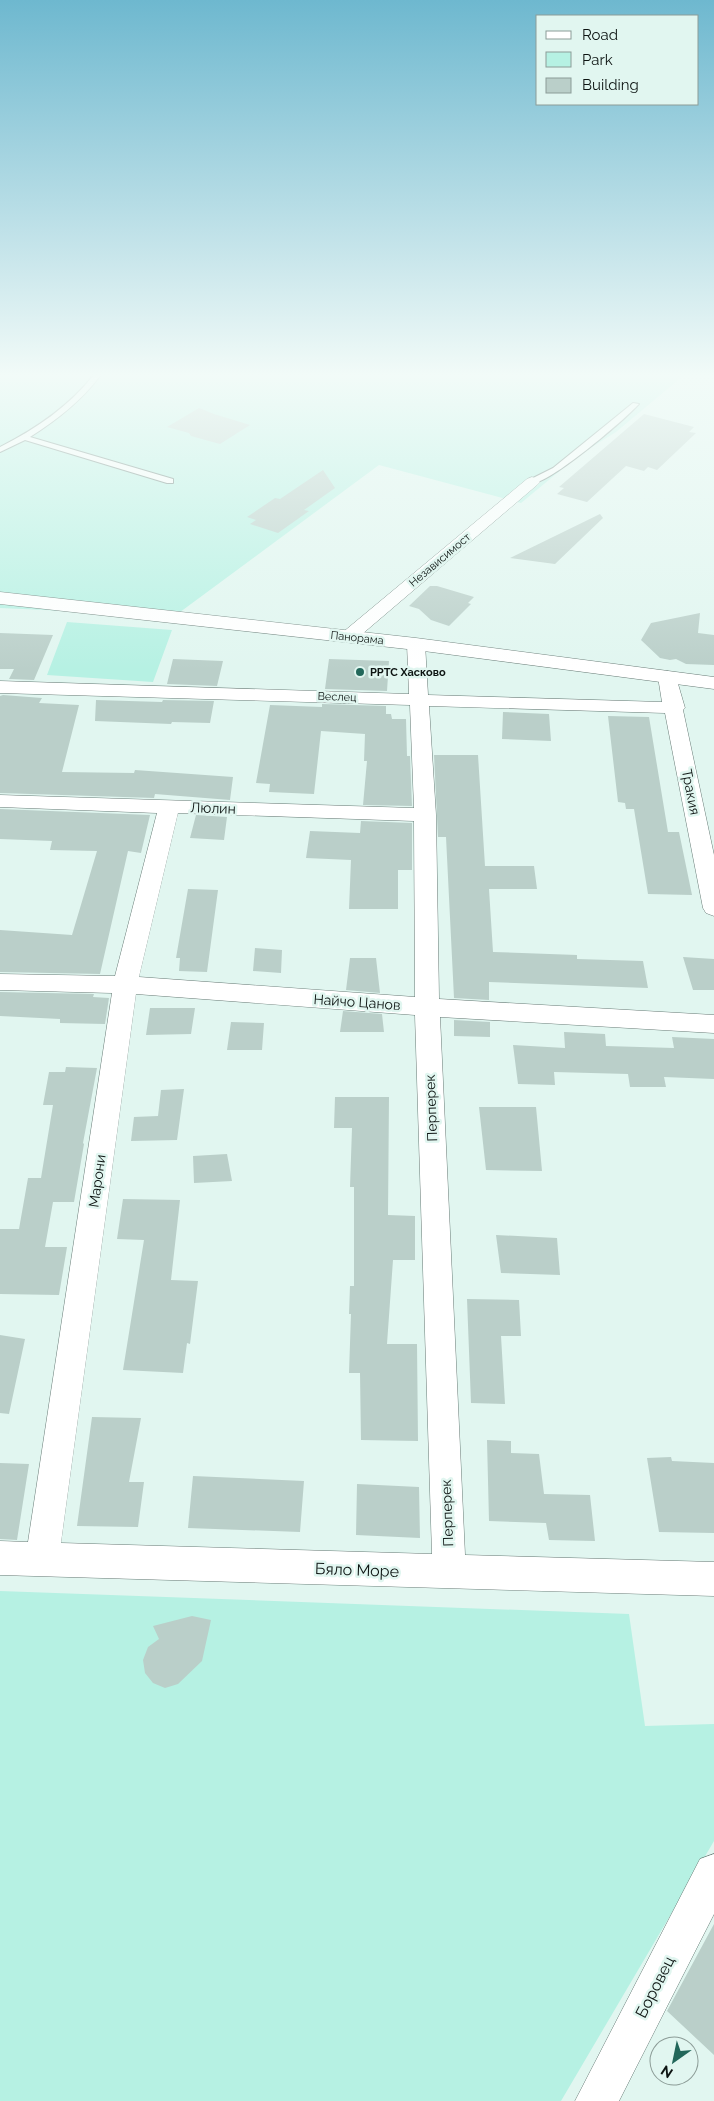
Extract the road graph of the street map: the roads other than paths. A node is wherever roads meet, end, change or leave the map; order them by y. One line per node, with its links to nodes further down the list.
1 (147, 474): 3 (lane)
2 (548, 474): 4 (lane)
3 (170, 481)
4 (532, 482): 6 (street, Независимост)
5 (0, 598): 6 (street, Панорама)
6 (348, 637): 7 (street, Панорама)
7 (416, 644): 8 (street, Панорама); 11 (street, Перперек)
8 (667, 677): 9 (street, Панорама); 12 (street, Тракия)
9 (714, 683)
10 (0, 687): 11 (street, Веслец)
11 (420, 700): 12 (street, Веслец); 15 (street, Перперек)
12 (675, 708): 16 (street, Тракия)
13 (0, 801): 14 (street, Люлин)
14 (169, 806): 15 (street, Люлин); 18 (street, Марони)
15 (425, 815): 19 (street, Перперек)
16 (714, 908)
17 (0, 982): 18 (street, Найчо Цанов)
18 (125, 985): 19 (street, Найчо Цанов); 22 (street, Марони)
19 (427, 1006): 20 (street, Найчо Цанов); 23 (street, Перперек)
20 (714, 1024)
21 (0, 1558): 22 (street, Бяло Море)
22 (42, 1559): 23 (street, Бяло Море)
23 (449, 1572): 24 (street, Бяло Море)
24 (714, 1579)
25 (714, 1873): 26 (street, Боровец)
26 (596, 2101)

